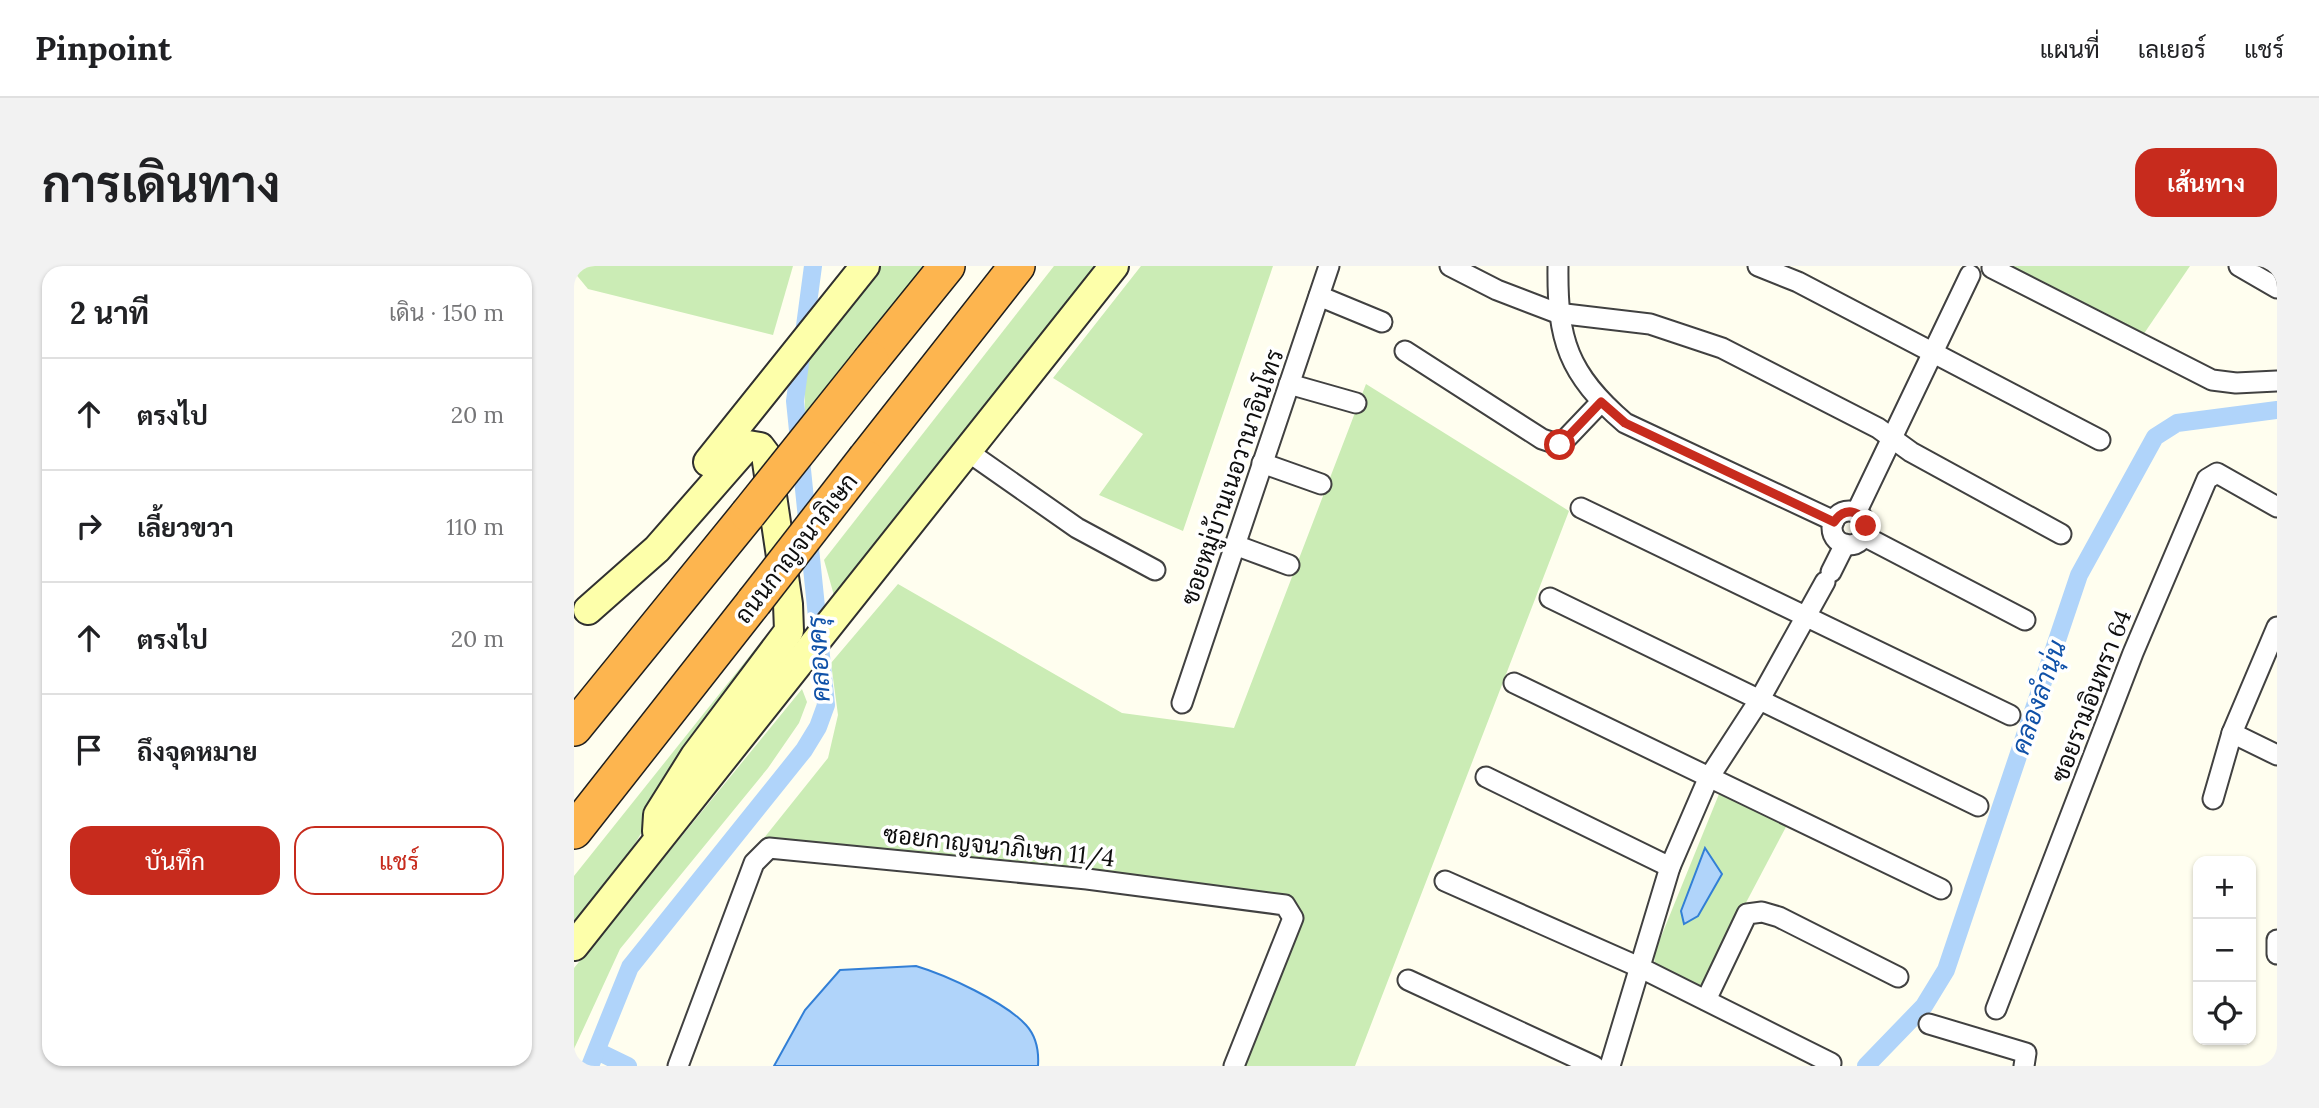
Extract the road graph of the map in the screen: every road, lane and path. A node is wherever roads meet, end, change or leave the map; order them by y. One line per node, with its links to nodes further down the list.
1 (865, 266): 39 (main road)
2 (947, 266): 46 (highway, bridge)
3 (1017, 266): 53 (highway, ถนนกาญจนาภิเษก, bridge)
4 (1114, 266): 24 (main road)
5 (1329, 266): 13 (street, ซอยหมู่บ้านเนอวานาอินโทร)
6 (1450, 266): 14 (street)
7 (1558, 266): 14 (street)
8 (1758, 266): 17 (street)
9 (2239, 266): 12 (street)
10 (1992, 267): 11 (street); 18 (street)
11 (1966, 270): 17 (street)
12 (2277, 288)
13 (1319, 296): 15 (street); 19 (street, ซอยหมู่บ้านเนอวานาอินโทร)
14 (1557, 313): 20 (street); 22 (street)
15 (1382, 322)
16 (1405, 351): 20 (street)
17 (1933, 352): 22 (street); 23 (street)
18 (2277, 381)
19 (1289, 384): 21 (street); 25 (street, ซอยหมู่บ้านเนอวานาอินโทร)
20 (1601, 402): 30 (street)
21 (1356, 403)
22 (1892, 439): 29 (street); 31 (street)
23 (2099, 440)
24 (967, 451): 36 (street); 54 (main road)
25 (1262, 463): 26 (street); 34 (street, ซอยหมู่บ้านเนอวานาอินโทร)
26 (1321, 484)
27 (2277, 507): 65 (street, ซอยรามอินทรา 64)
28 (1581, 508): 38 (street)
29 (1856, 513): 30 (street); 32 (street)
30 (1834, 522): 33 (street)
31 (2061, 534)
32 (1864, 536): 33 (street); 40 (street)
33 (1845, 544): 38 (street)
34 (1235, 545): 35 (street); 44 (street, ซอยหมู่บ้านเนอวานาอินโทร)
35 (1289, 565)
36 (1155, 570)
37 (1550, 598): 43 (street)
38 (1805, 616): 43 (street); 45 (street)
39 (581, 619): 54 (main road)
40 (2025, 620)
41 (2277, 629): 47 (street)
42 (1514, 683): 50 (street)
43 (1760, 699): 50 (street); 52 (street)
44 (1182, 703)
45 (2010, 715)
46 (574, 727)
47 (2232, 733): 48 (street); 51 (street)
48 (2277, 755)
49 (1486, 777): 55 (street)
50 (1709, 779): 55 (street); 57 (street)
51 (2213, 799)
52 (1978, 806)
53 (574, 831)
54 (657, 844): 59 (main road)
55 (1670, 867): 61 (street)
56 (1445, 881): 61 (street)
57 (1941, 889)
58 (2277, 940): 60 (street)
59 (574, 946)
60 (2277, 954)
61 (1640, 967): 64 (street); 71 (street)
62 (1898, 977): 64 (street)
63 (1408, 981): 70 (street)
64 (1706, 1000): 67 (street)
65 (1996, 1009)
66 (1929, 1024): 72 (street)
67 (1831, 1063)
68 (678, 1066): 69 (street, ซอยกาญจนาภิเษก 11/4)
69 (1234, 1066)
70 (1594, 1066)
71 (1610, 1066)
72 (2024, 1066)

